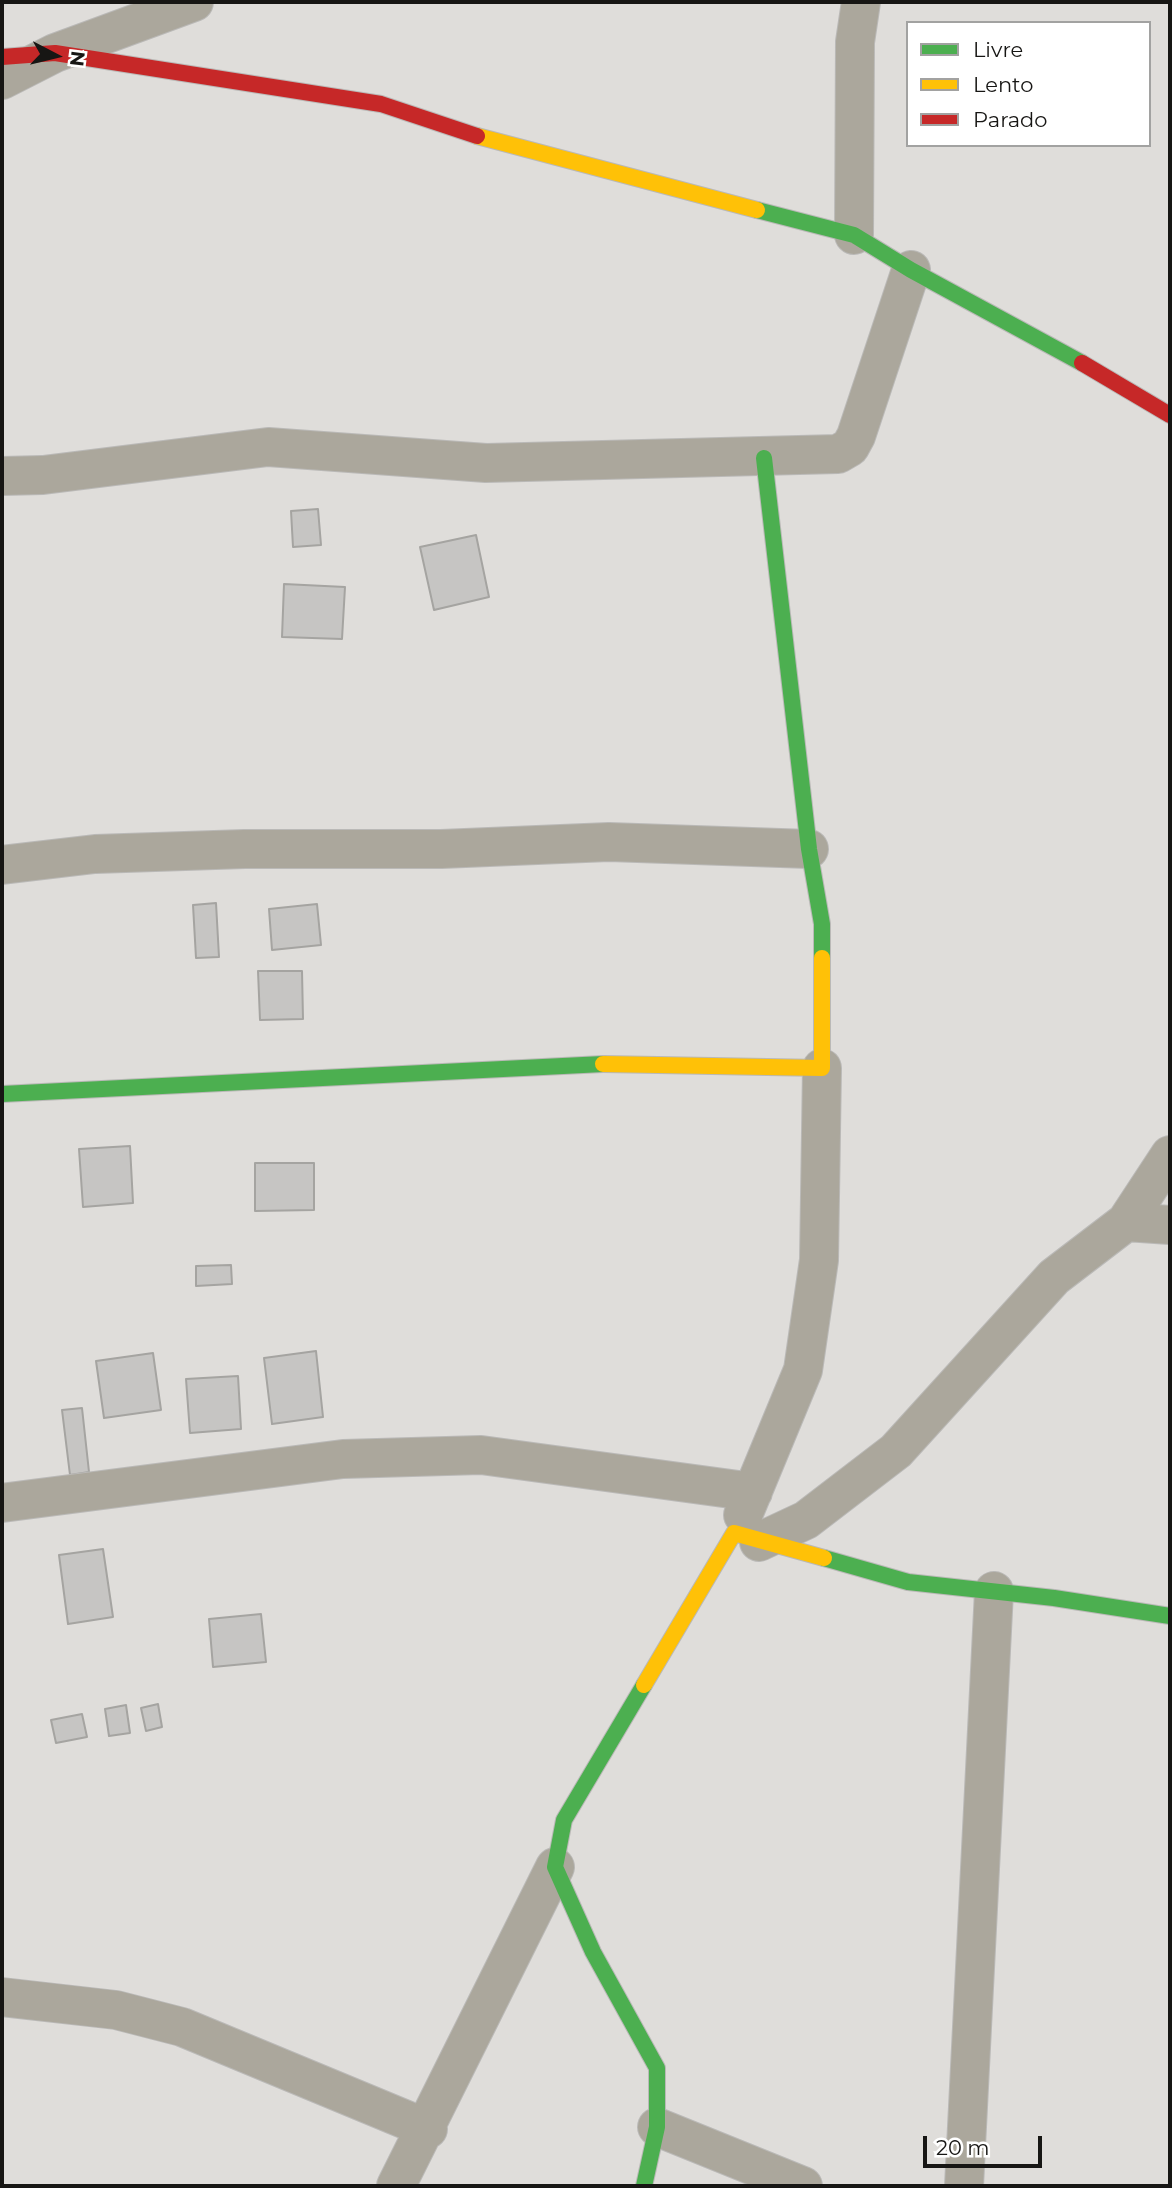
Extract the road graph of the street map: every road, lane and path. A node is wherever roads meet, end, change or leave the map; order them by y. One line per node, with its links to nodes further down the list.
1 (194, 2): 3 (street)
2 (861, 2): 6 (street)
3 (55, 53): 4 (street); 5 (street); 6 (street)
4 (2, 57)
5 (2, 80)
6 (854, 235): 7 (street)
7 (911, 270): 8 (street); 9 (street)
8 (1170, 415)
9 (764, 458): 10 (street); 11 (street)
10 (2, 476)
11 (809, 849): 12 (street); 13 (street)
12 (2, 865)
13 (822, 1068): 14 (street); 18 (street)
14 (2, 1094)
15 (1170, 1155): 16 (street)
16 (1126, 1222): 17 (street); 20 (street)
17 (1170, 1226)
18 (753, 1492): 19 (street); 20 (street)
19 (2, 1503)
20 (747, 1538): 21 (street); 23 (street)
21 (994, 1591): 22 (street); 30 (street)
22 (1170, 1616)
23 (555, 1867): 25 (street); 26 (street)
24 (2, 1997): 26 (street)
25 (657, 2127): 28 (street); 29 (street)
26 (428, 2129): 27 (street)
27 (396, 2186)
28 (644, 2186)
29 (803, 2186)
30 (964, 2186)

